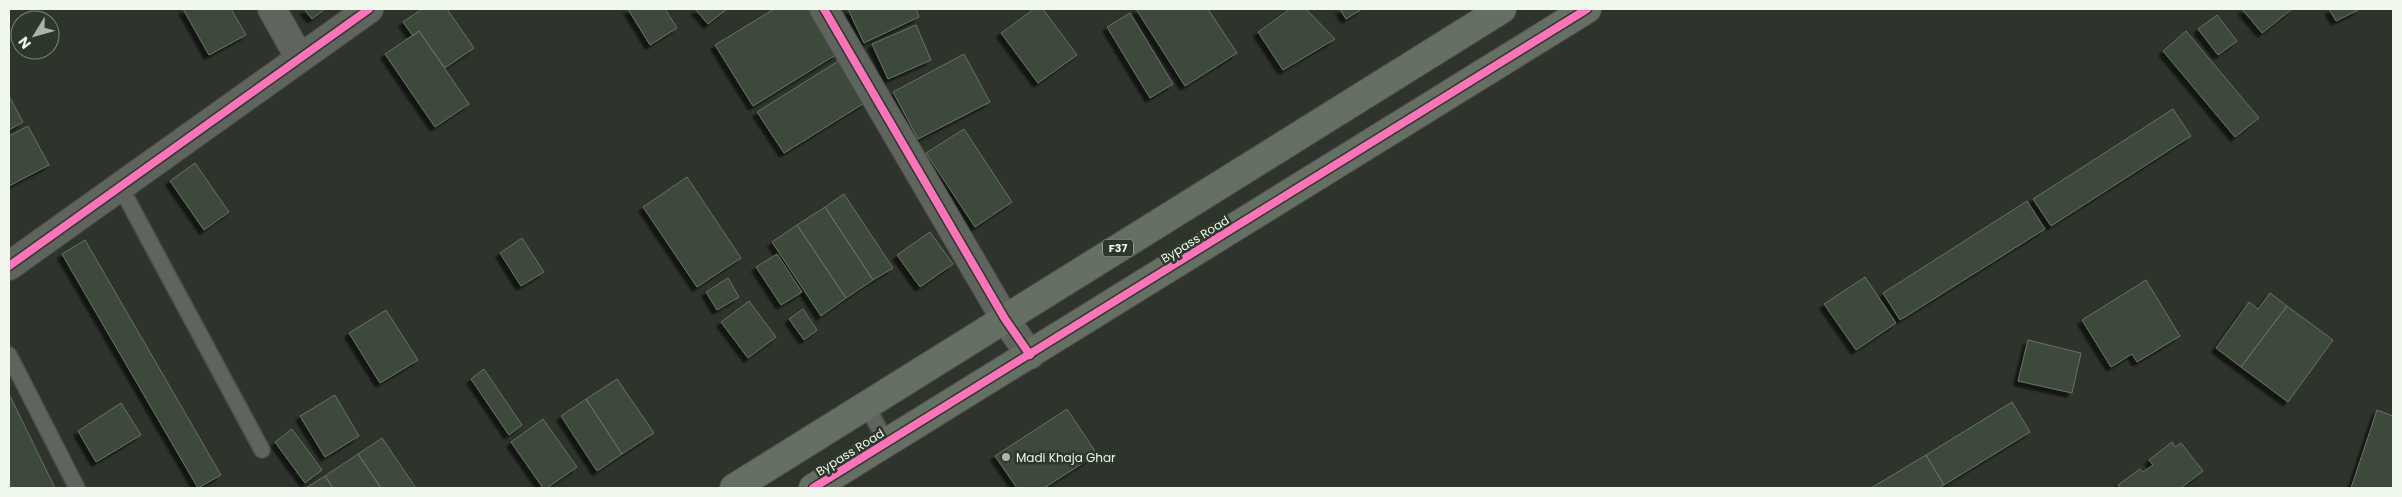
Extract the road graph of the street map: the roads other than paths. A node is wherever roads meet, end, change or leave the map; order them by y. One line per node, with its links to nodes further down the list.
1 (272, 9): 6 (street)
2 (369, 9): 6 (street)
3 (824, 9): 9 (street)
4 (1502, 9): 9 (highway, F37)
5 (1587, 9): 11 (highway, Bypass Road)
6 (299, 56): 7 (street)
7 (120, 186): 8 (street); 14 (lane)
8 (9, 266)
9 (1005, 319): 11 (street); 12 (highway, F37)
10 (9, 355): 15 (lane)
11 (1030, 355): 13 (highway, Bypass Road)
12 (866, 404): 13 (lane); 16 (highway, F37)
13 (886, 442): 17 (highway, Bypass Road)
14 (262, 450)
15 (78, 488)
16 (734, 488)
17 (813, 488)

